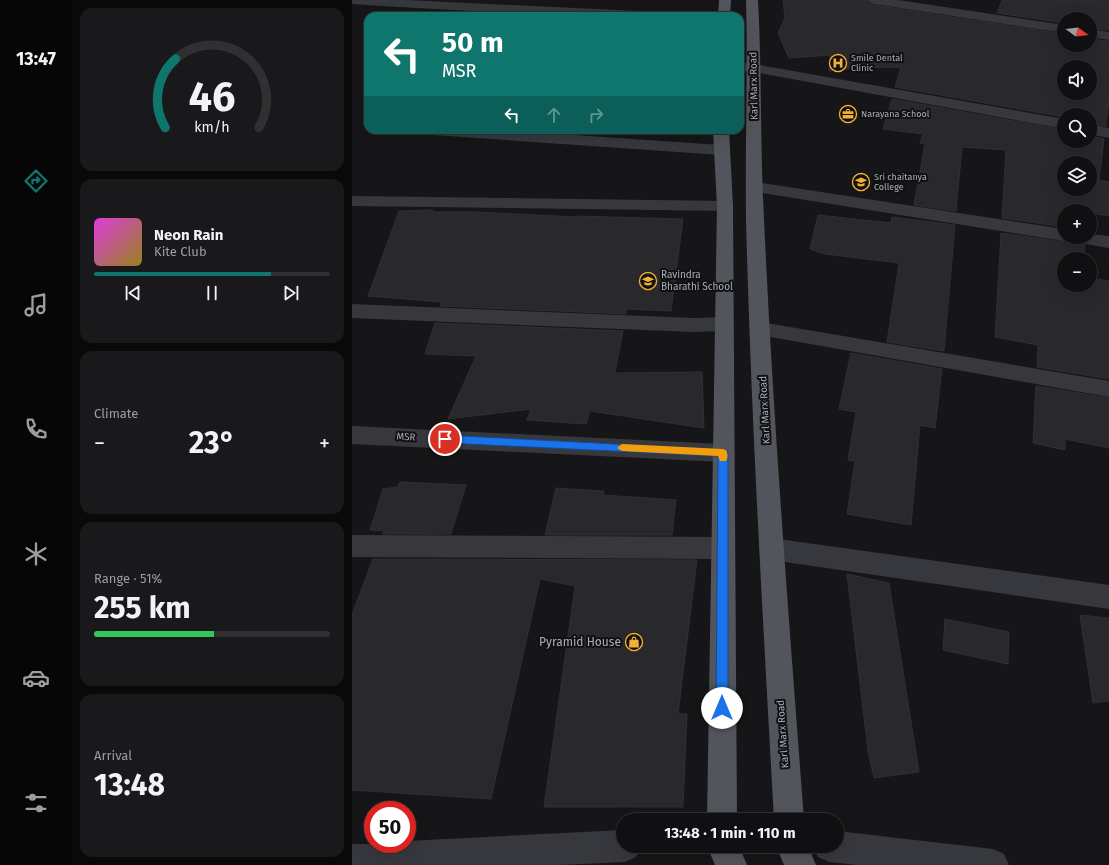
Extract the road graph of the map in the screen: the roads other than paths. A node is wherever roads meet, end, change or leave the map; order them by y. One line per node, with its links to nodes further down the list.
1 (352, 0): 5 (street)
2 (725, 0): 7 (main road)
3 (752, 0): 11 (main road, Karl Marx Road)
4 (874, 0): 8 (street)
5 (408, 7): 6 (street)
6 (547, 12)
7 (724, 12)
8 (1057, 28)
9 (1097, 34): 10 (street)
10 (1109, 36)
11 (747, 67): 12 (street); 17 (main road, Karl Marx Road)
12 (1057, 123)
13 (1097, 130): 14 (street)
14 (1109, 133)
15 (549, 134): 16 (street)
16 (721, 140): 19 (main road)
17 (755, 187): 20 (street); 25 (main road, Karl Marx Road)
18 (352, 201): 19 (street)
19 (724, 206): 24 (main road)
20 (1057, 234)
21 (1097, 240): 22 (street)
22 (1109, 242)
23 (352, 311): 24 (street)
24 (724, 324): 28 (main road)
25 (761, 329): 26 (street); 31 (main road, Karl Marx Road)
26 (1109, 389)
27 (352, 434): 28 (street, MSR)
28 (723, 453): 30 (main road)
29 (352, 546): 30 (street)
30 (723, 548): 33 (main road)
31 (771, 550): 32 (street); 34 (main road, Karl Marx Road)
32 (1109, 597)
33 (722, 813)
34 (789, 813)
35 (616, 846): 39 (street)
36 (844, 848): 42 (street)
37 (726, 853): 40 (main road)
38 (795, 853): 41 (main road)
39 (352, 860)
40 (731, 865)
41 (800, 865)
42 (993, 865)

